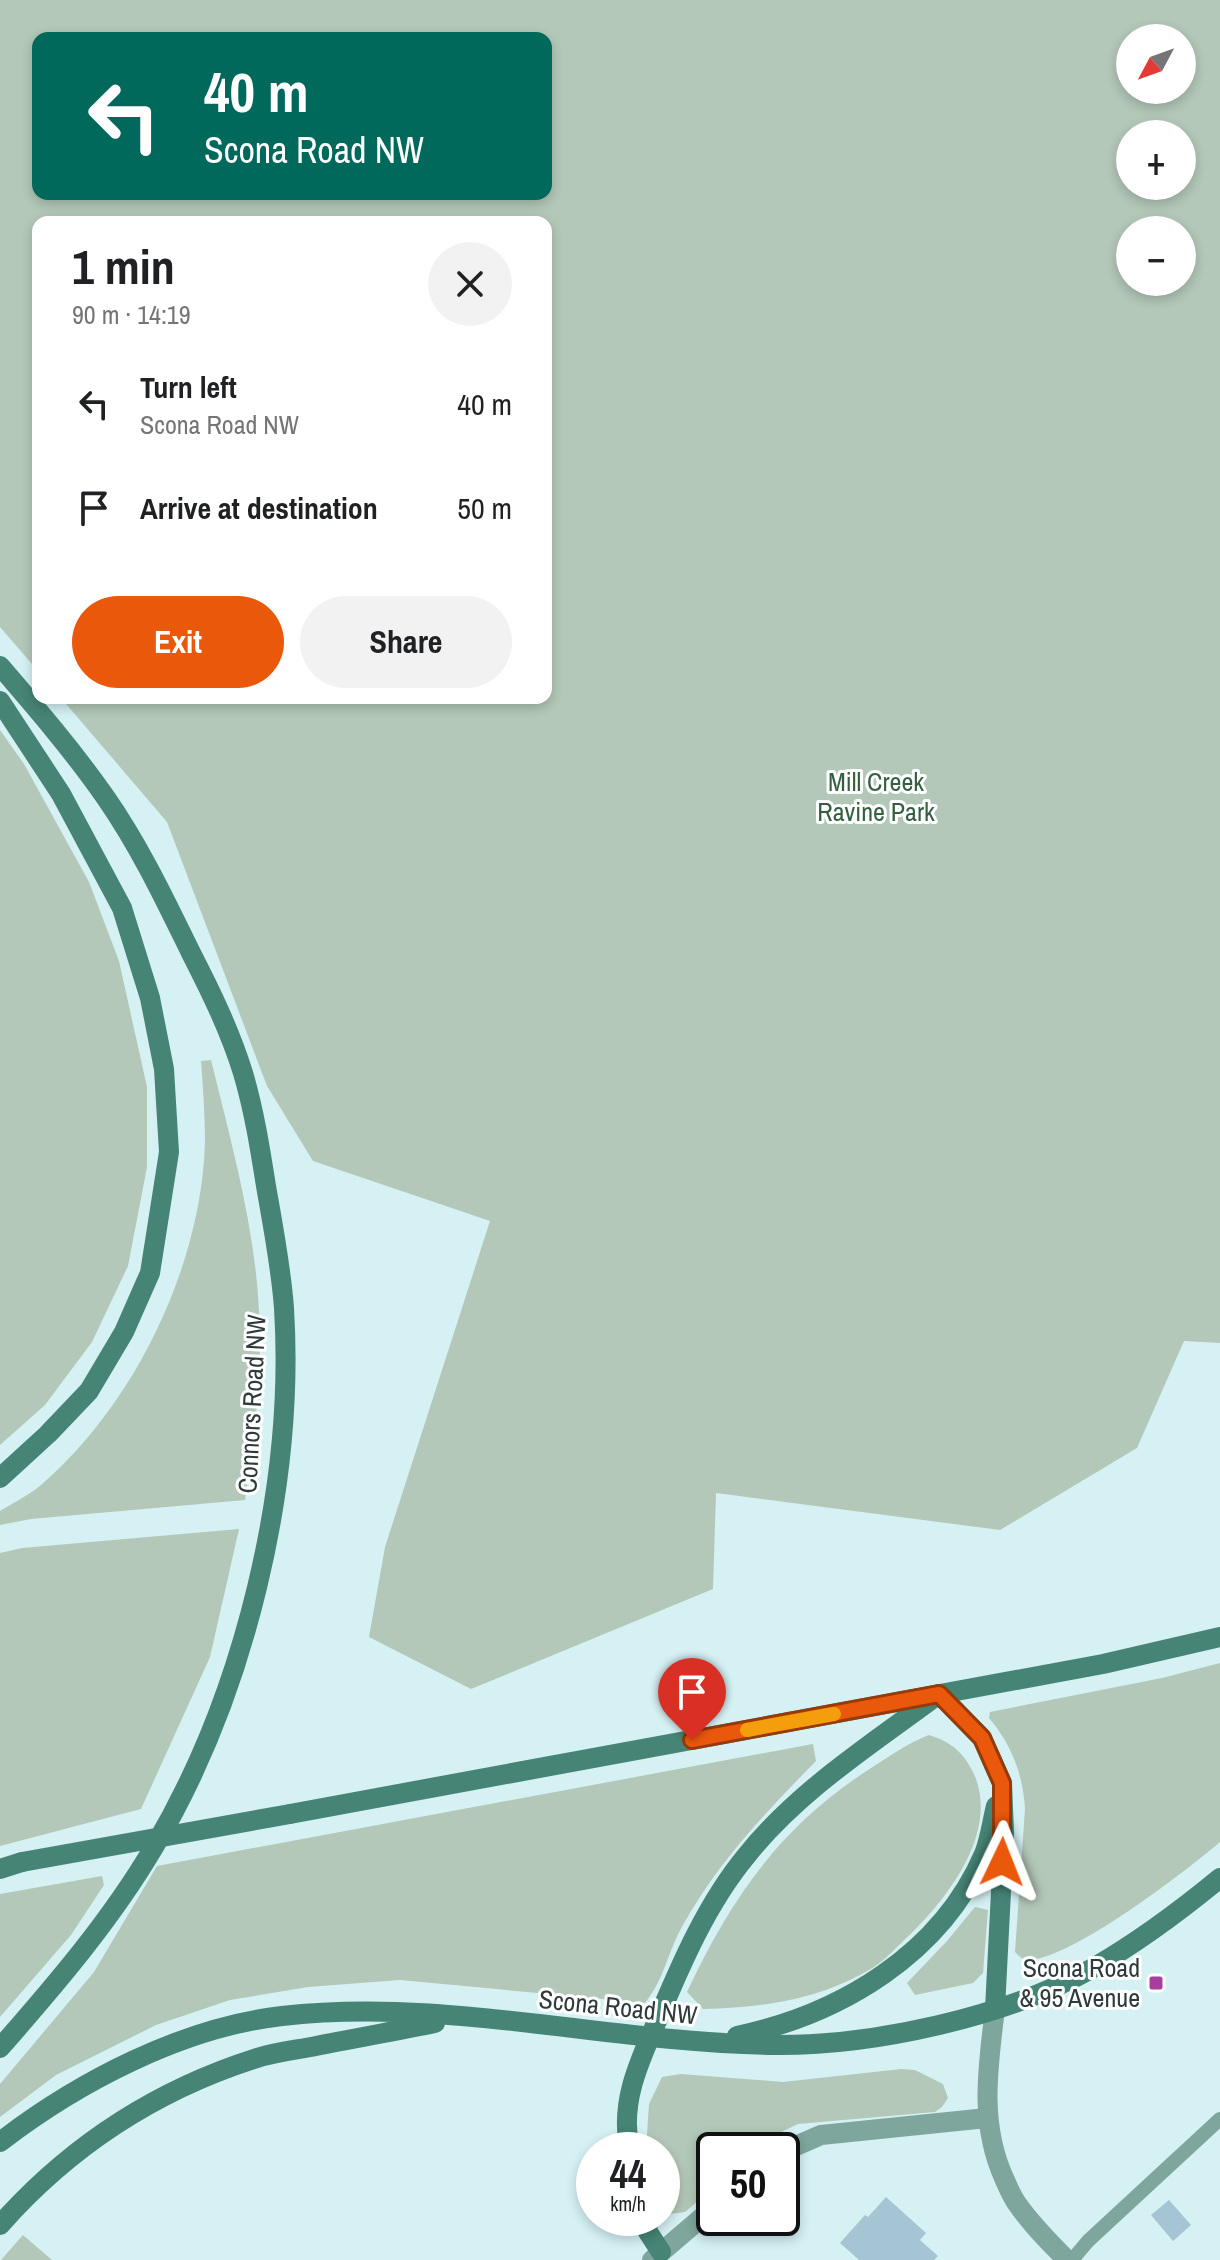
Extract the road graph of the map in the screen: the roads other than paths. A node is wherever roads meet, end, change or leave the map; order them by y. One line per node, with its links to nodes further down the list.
1 (0, 666): 4 (main road, Connors Road NW)
2 (0, 701): 5 (main road)
3 (32, 704): 15 (main road, Connors Road NW)
4 (32, 704)
5 (0, 1478)
6 (1220, 1637): 7 (main road)
7 (939, 1694): 8 (main road); 9 (main road, bridge); 13 (main road)
8 (1002, 1783): 11 (main road); 14 (main road)
9 (0, 1869)
10 (1220, 1878): 11 (main road, Scona Road NW)
11 (995, 2009): 14 (main road, Scona Road NW); 16 (street)
12 (465, 2017): 13 (main road, Scona Road NW); 19 (main road, Scona Road NW); 22 (main road)
13 (650, 2037): 14 (main road, Scona Road NW); 18 (main road)
14 (709, 2042)
15 (0, 2048)
16 (987, 2118): 20 (street); 25 (street)
17 (1220, 2119): 25 (lane)
18 (628, 2132)
19 (0, 2142)
20 (800, 2144)
21 (696, 2222): 24 (street)
22 (0, 2225)
23 (649, 2236): 24 (main road)
24 (656, 2256)
25 (1070, 2260)

